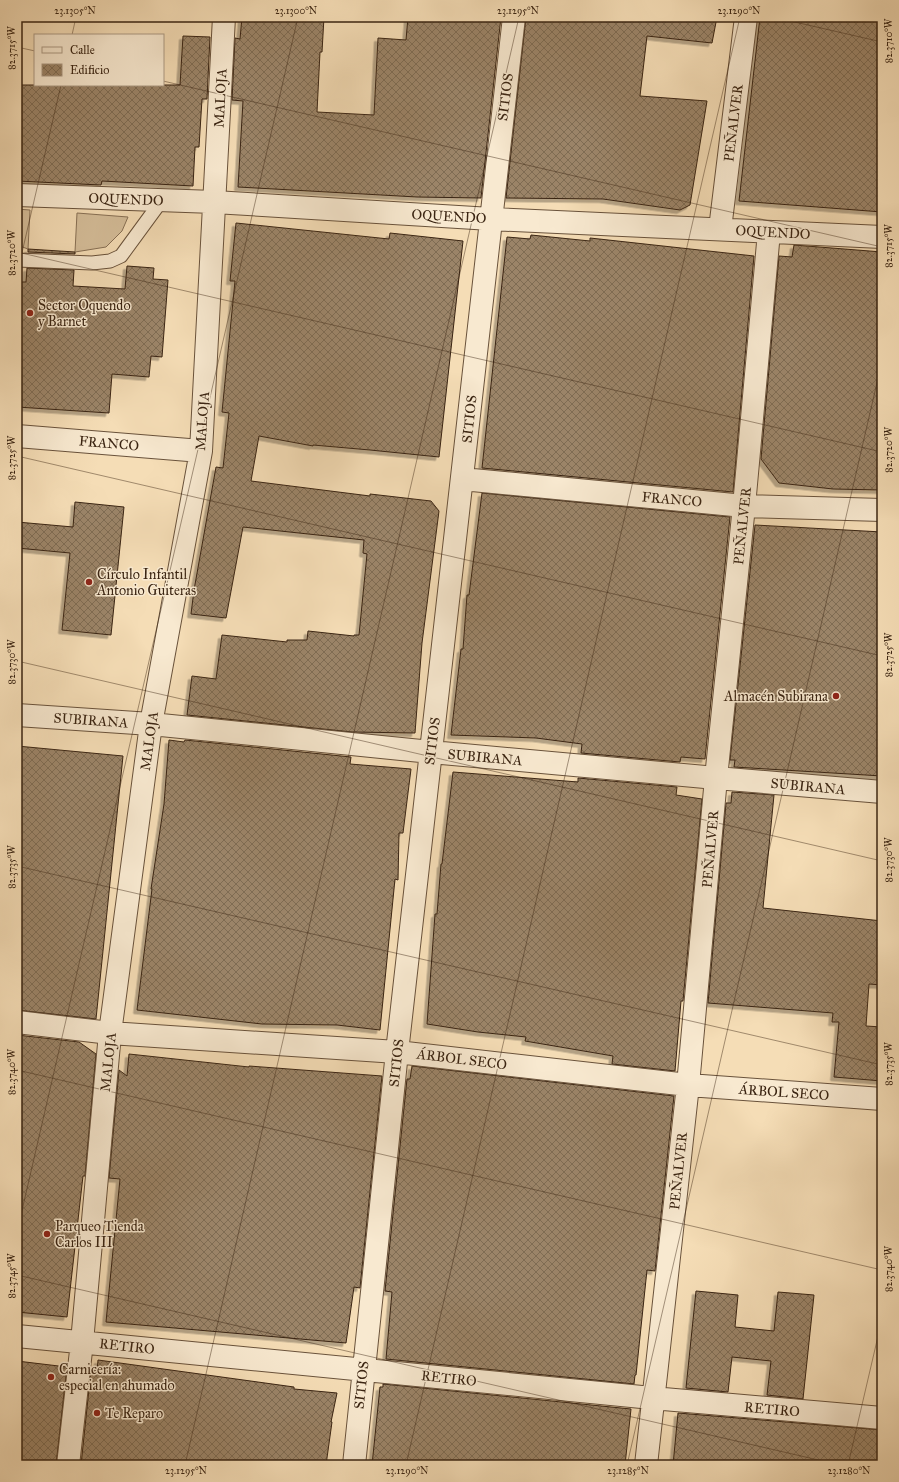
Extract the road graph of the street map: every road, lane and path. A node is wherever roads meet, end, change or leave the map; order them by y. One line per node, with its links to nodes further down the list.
1 (224, 17): 6 (street, MALOJA)
2 (514, 17): 7 (street, SITIOS)
3 (746, 17): 8 (street, PEÑALVER)
4 (17, 195): 5 (street, OQUENDO)
5 (162, 200): 6 (street, OQUENDO); 11 (lane)
6 (214, 202): 7 (street, OQUENDO); 13 (street, MALOJA)
7 (491, 219): 8 (street, OQUENDO); 14 (street, SITIOS)
8 (720, 229): 9 (street, OQUENDO)
9 (769, 232): 10 (street, OQUENDO); 15 (street, PEÑALVER)
10 (882, 237)
11 (17, 260)
12 (17, 436): 13 (street, FRANCO)
13 (201, 451): 18 (street, MALOJA)
14 (462, 479): 15 (street, FRANCO); 19 (street, SITIOS)
15 (744, 506): 16 (street, FRANCO); 20 (street, PEÑALVER)
16 (882, 510)
17 (17, 715): 18 (street, SUBIRANA)
18 (151, 724): 19 (street, SUBIRANA); 23 (street, MALOJA)
19 (430, 752): 20 (street, SUBIRANA); 24 (street, SITIOS)
20 (716, 778): 21 (street, SUBIRANA); 25 (street, PEÑALVER)
21 (882, 792)
22 (17, 1022): 23 (street, ÁRBOL SECO)
23 (110, 1033): 24 (street, ÁRBOL SECO); 28 (street, MALOJA)
24 (397, 1052): 25 (street, ÁRBOL SECO); 29 (street, SITIOS)
25 (688, 1085): 26 (street, ÁRBOL SECO); 30 (street, PEÑALVER)
26 (882, 1098)
27 (17, 1336): 28 (street, RETIRO)
28 (82, 1342): 29 (street, RETIRO); 32 (street, MALOJA)
29 (363, 1369): 30 (street, RETIRO); 33 (street, SITIOS)
30 (652, 1398): 31 (street, RETIRO); 34 (street, PEÑALVER)
31 (882, 1418)
32 (68, 1465)
33 (354, 1465)
34 (646, 1465)

